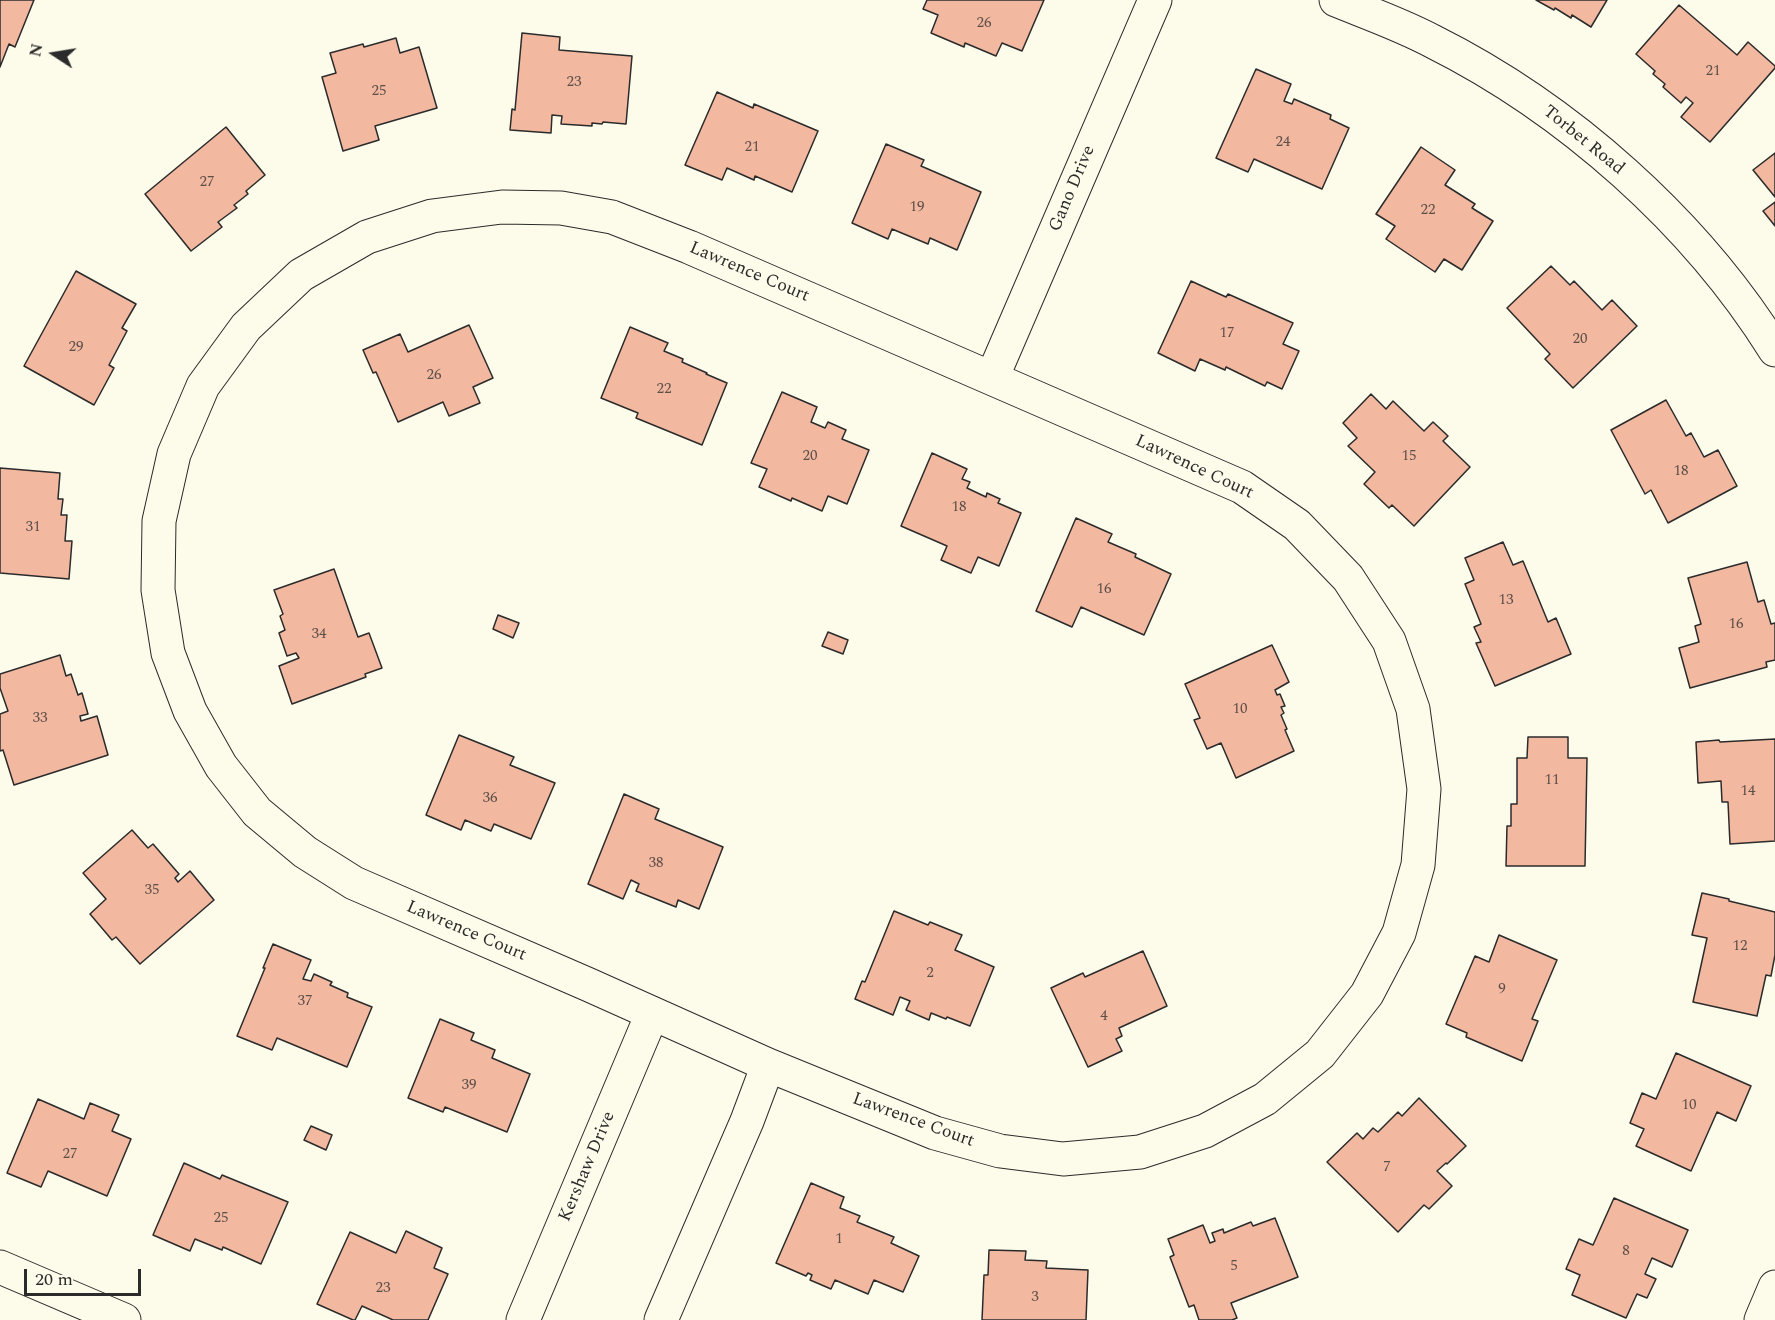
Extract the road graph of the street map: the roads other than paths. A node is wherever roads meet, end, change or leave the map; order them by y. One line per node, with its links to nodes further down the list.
1 (1155, 0): 4 (street, Gano Drive)
2 (1336, 0): 3 (street, Torbet Road)
3 (1775, 350)
4 (992, 378): 5 (street, Lawrence Court); 6 (street, Lawrence Court)
5 (652, 1014): 6 (street, Lawrence Court); 10 (street, Kershaw Drive)
6 (768, 1065): 11 (street)
7 (0, 1267): 9 (street)
8 (1775, 1287): 12 (street)
9 (124, 1320)
10 (523, 1320)
11 (661, 1320)
12 (1761, 1320)

